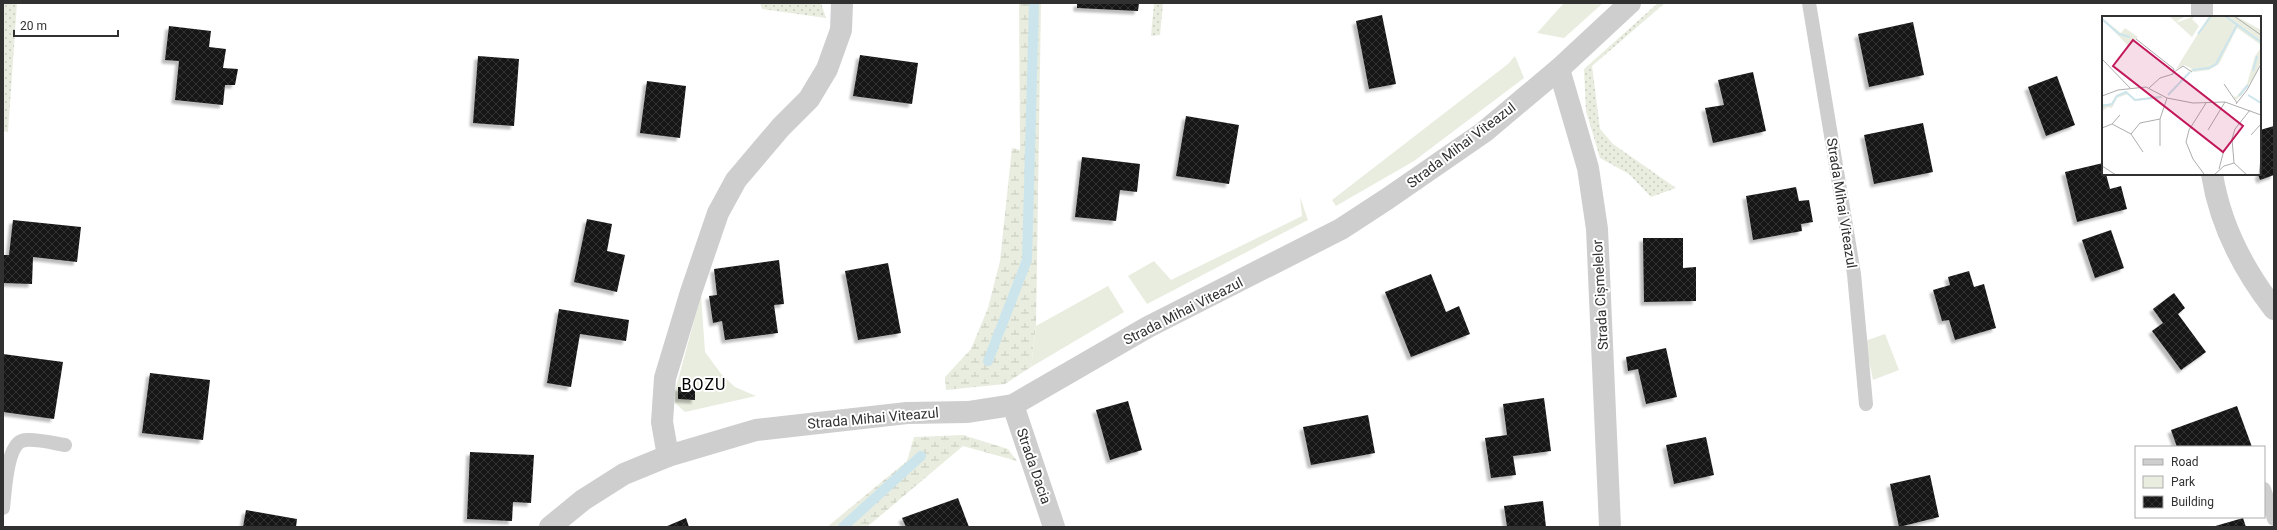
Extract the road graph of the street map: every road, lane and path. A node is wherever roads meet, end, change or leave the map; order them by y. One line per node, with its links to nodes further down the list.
1 (842, 3): 12 (street)
2 (1630, 3): 6 (street, Strada Mihai Viteazul)
3 (1809, 3): 9 (lane, Strada Mihai Viteazul)
4 (2202, 3): 5 (street)
5 (2202, 16)
6 (1558, 68): 10 (street, Strada Mihai Viteazul); 18 (street, Strada Cișmelelor)
7 (2212, 175): 8 (street)
8 (2274, 309)
9 (1866, 404)
10 (1013, 406): 12 (street, Strada Mihai Viteazul); 17 (street, Strada Dacia)
11 (65, 445): 14 (lane)
12 (668, 456): 16 (street, Strada Mihai Viteazul)
13 (2265, 492): 15 (lane)
14 (3, 508)
15 (2274, 519)
16 (550, 527)
17 (1054, 527)
18 (1610, 527)

